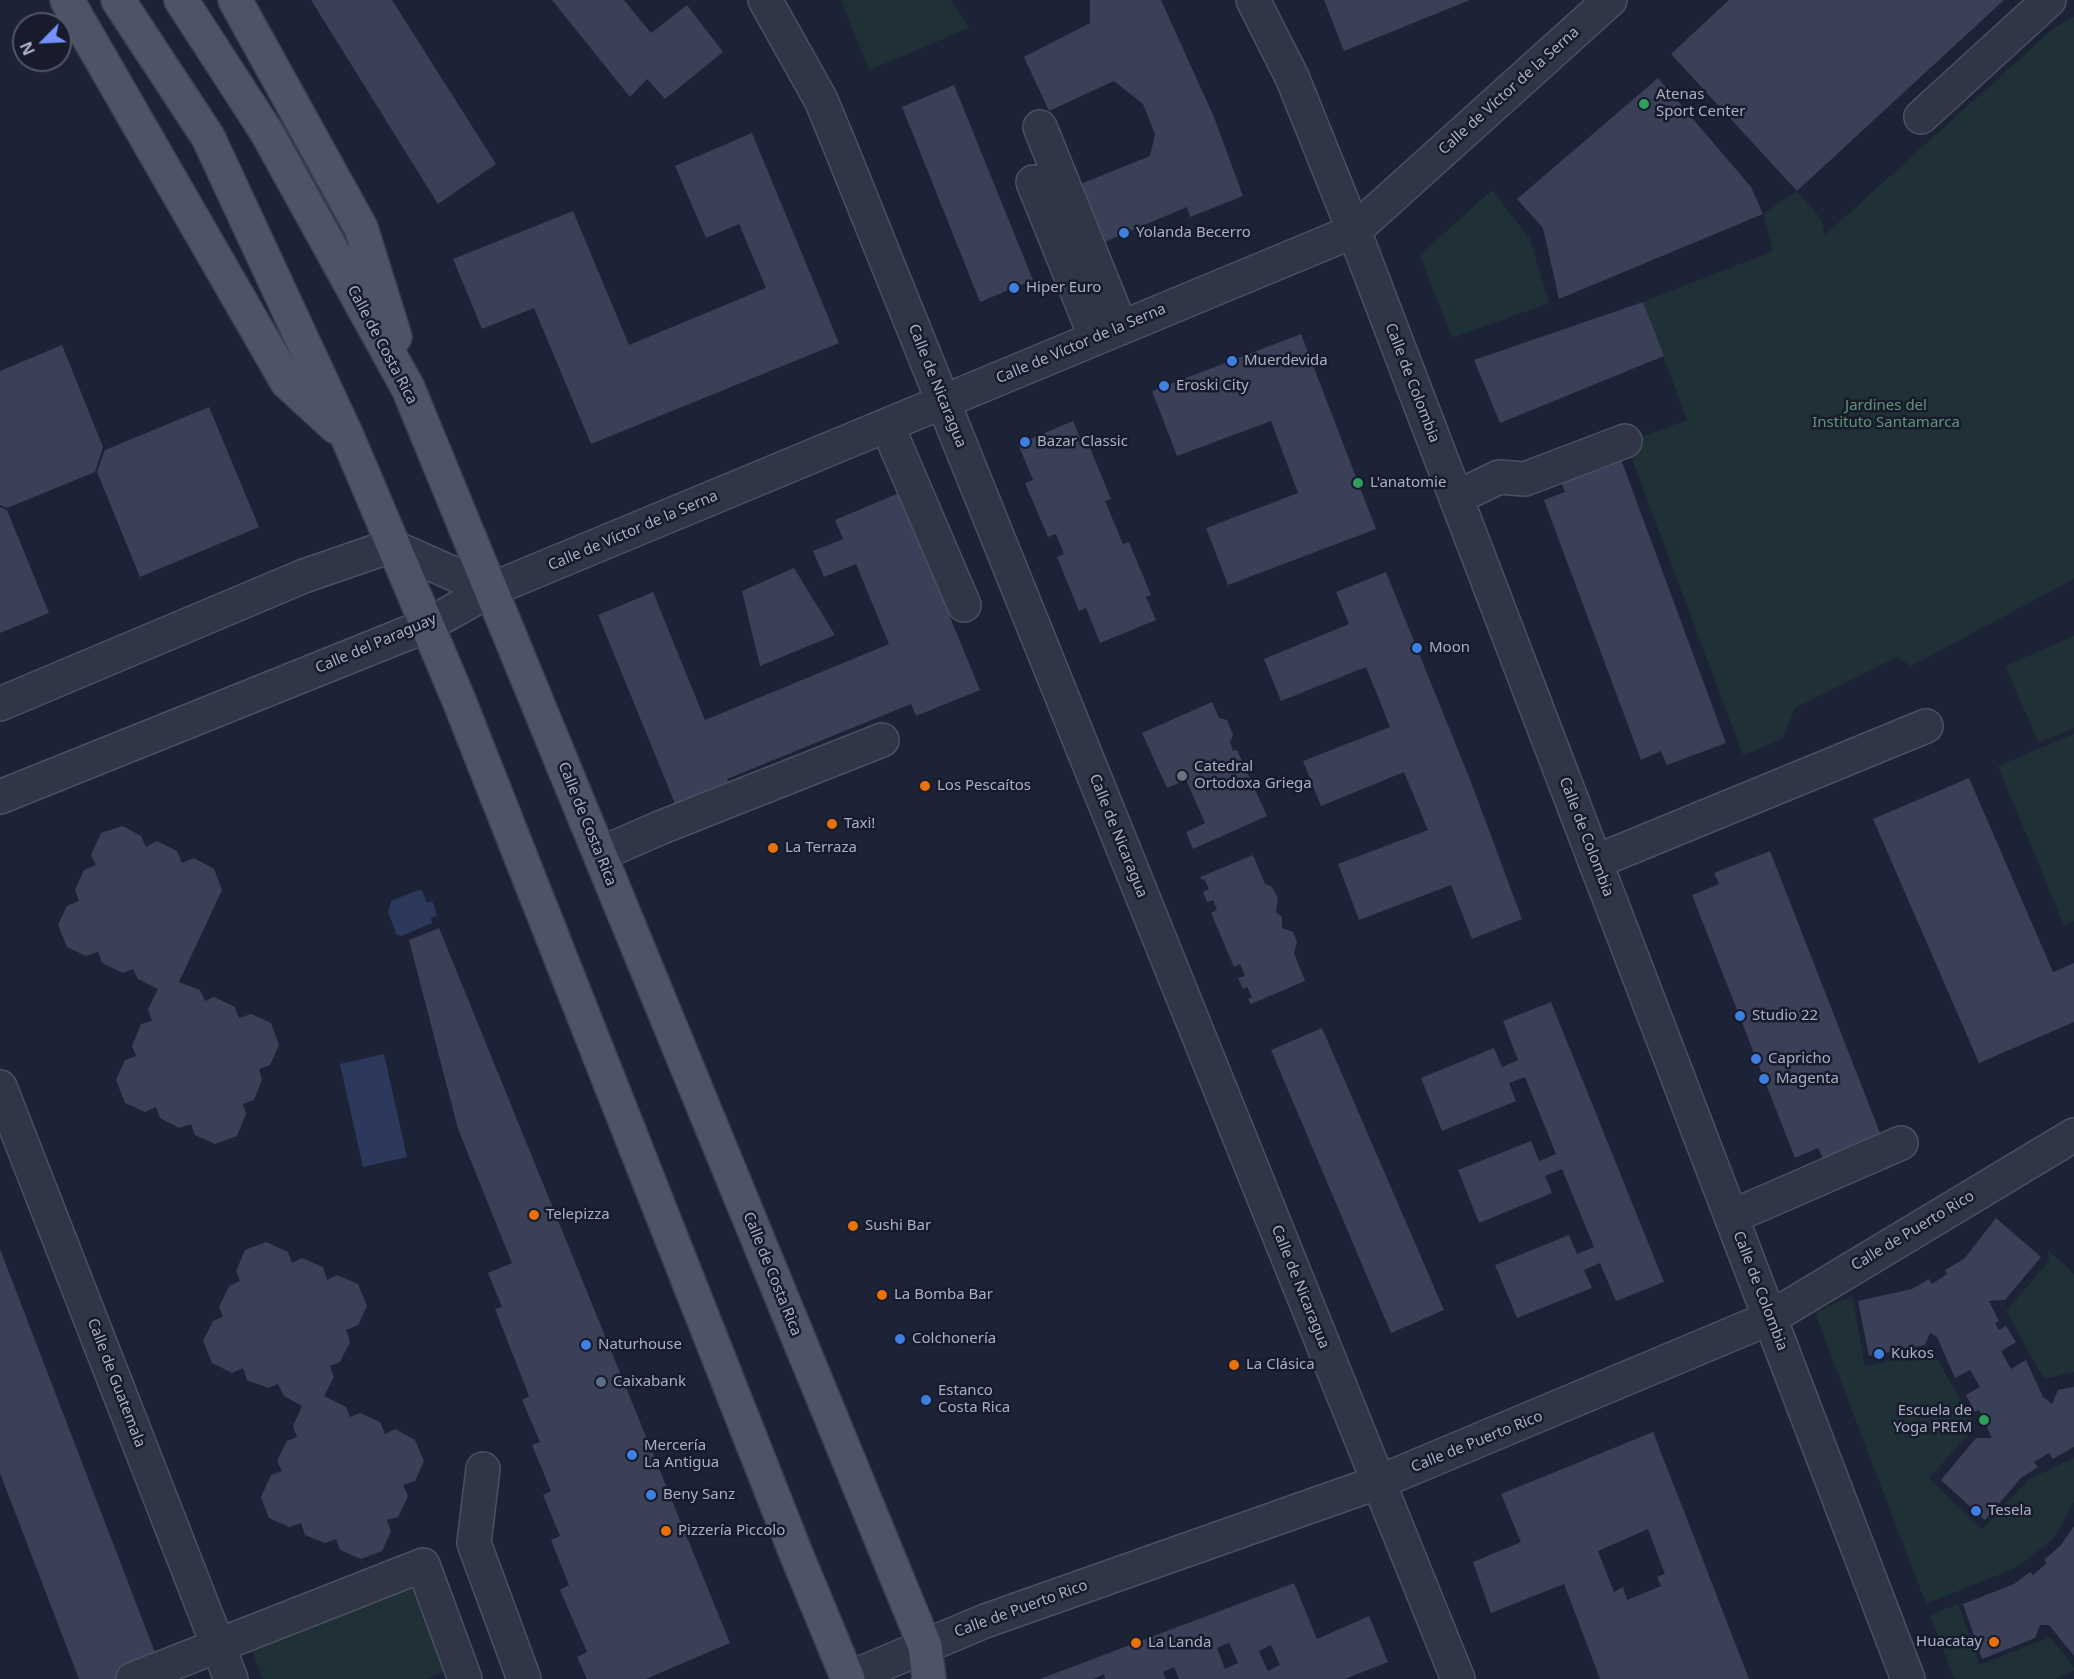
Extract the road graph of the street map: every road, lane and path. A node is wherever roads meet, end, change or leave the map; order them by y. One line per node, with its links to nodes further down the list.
1 (67, 0): 18 (main road)
2 (118, 0): 18 (main road)
3 (181, 0): 14 (main road, Calle de Costa Rica)
4 (235, 0): 14 (main road)
5 (765, 0): 15 (street, Calle de Nicaragua)
6 (1253, 0): 12 (street, Calle de Colombia)
7 (1610, 0): 12 (street, Calle de Víctor de la Serna)
8 (2049, 0): 9 (street)
9 (1921, 117)
10 (1040, 127): 13 (street)
11 (1034, 182): 13 (street)
12 (1354, 231): 13 (street, Calle de Víctor de la Serna); 19 (street, Calle de Colombia)
13 (1108, 333): 15 (street, Calle de Víctor de la Serna)
14 (408, 388): 21 (main road, Calle de Costa Rica)
15 (943, 401): 16 (street, Calle de Víctor de la Serna); 36 (street, Calle de Nicaragua)
16 (887, 425): 21 (street, Calle de Víctor de la Serna); 22 (street)
17 (1623, 434): 19 (street)
18 (347, 436): 20 (main road)
19 (1456, 498): 29 (street, Calle de Colombia)
20 (391, 546): 21 (street); 23 (main road); 24 (street)
21 (490, 590): 23 (street, Calle del Paraguay); 28 (main road, Calle de Costa Rica)
22 (964, 605)
23 (428, 625): 27 (street, Calle del Paraguay); 43 (main road)
24 (0, 704)
25 (1926, 726): 29 (street)
26 (882, 740): 28 (street)
27 (0, 797)
28 (600, 854): 38 (main road, Calle de Costa Rica)
29 (1595, 862): 33 (street, Calle de Colombia)
30 (0, 1087): 37 (street, Calle de Guatemala)
31 (2074, 1135): 34 (street, Calle de Puerto Rico)
32 (1913, 1145): 33 (street)
33 (1731, 1217): 34 (street, Calle de Colombia)
34 (1770, 1318): 36 (street, Calle de Puerto Rico); 47 (street, Calle de Colombia)
35 (483, 1469): 42 (street)
36 (1379, 1482): 38 (street, Calle de Puerto Rico); 46 (street, Calle de Nicaragua)
37 (218, 1646): 39 (street); 40 (street, Calle de Guatemala); 41 (street)
38 (925, 1646): 43 (street, Calle de Puerto Rico); 44 (main road, Calle de Costa Rica); 45 (main road)
39 (133, 1679)
40 (231, 1679)
41 (465, 1679)
42 (524, 1679)
43 (848, 1679)
44 (928, 1679)
45 (950, 1679)
46 (1458, 1679)
47 (1908, 1679)

